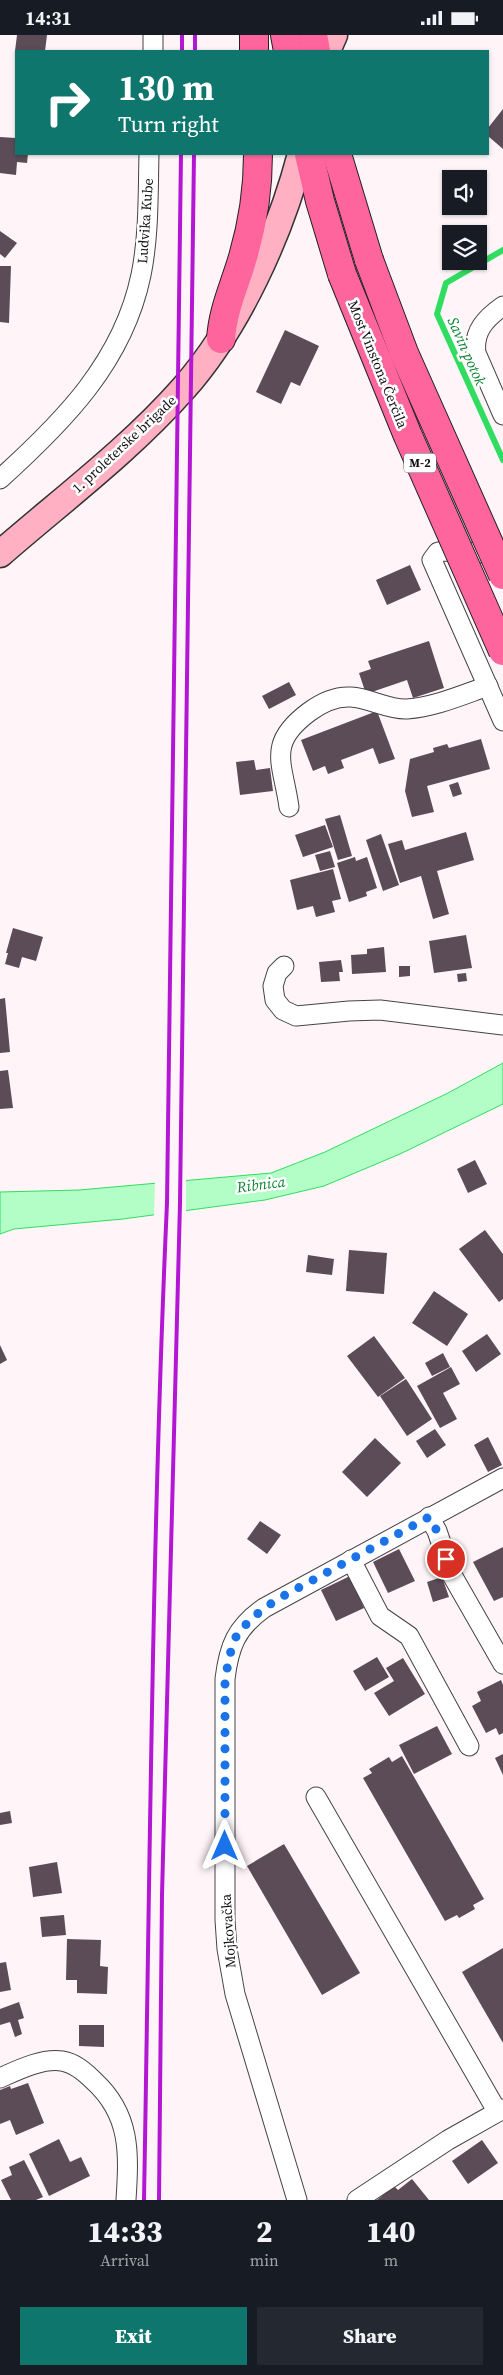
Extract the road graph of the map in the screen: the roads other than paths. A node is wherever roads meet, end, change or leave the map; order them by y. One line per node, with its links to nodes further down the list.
1 (153, 35): 6 (street)
2 (254, 35): 7 (main road)
3 (285, 35): 8 (main road)
4 (313, 35): 9 (main road)
5 (334, 35): 10 (main road)
6 (152, 50)
7 (254, 50)
8 (288, 50)
9 (316, 50)
10 (327, 50)
11 (149, 155): 19 (street, Ludvika Kube)
12 (258, 155): 17 (main road)
13 (301, 155): 17 (main road, 1. proleterske brigade)
14 (309, 155): 23 (main road, Most Vinstona Čerčila / M-2, bridge)
15 (337, 155): 22 (main road, Most Vinstona Čerčila / M-2, bridge)
16 (503, 306): 18 (street)
17 (221, 339): 20 (main road, 1. proleterske brigade)
18 (503, 415)
19 (0, 479)
20 (0, 553)
21 (503, 554): 24 (street)
22 (503, 575)
23 (503, 651)
24 (488, 687): 25 (street); 26 (street)
25 (503, 721)
26 (289, 807)
27 (284, 966): 28 (street)
28 (503, 1025)
29 (503, 1478): 30 (street, Mojkovačka)
30 (429, 1517): 31 (street, Mojkovačka); 32 (street)
31 (351, 1560): 33 (street); 38 (street, Mojkovačka)
32 (503, 1663)
33 (469, 1746)
34 (316, 1797): 36 (street)
35 (0, 2078): 37 (street)
36 (500, 2110): 39 (street)
37 (126, 2200)
38 (297, 2200)
39 (357, 2200)

